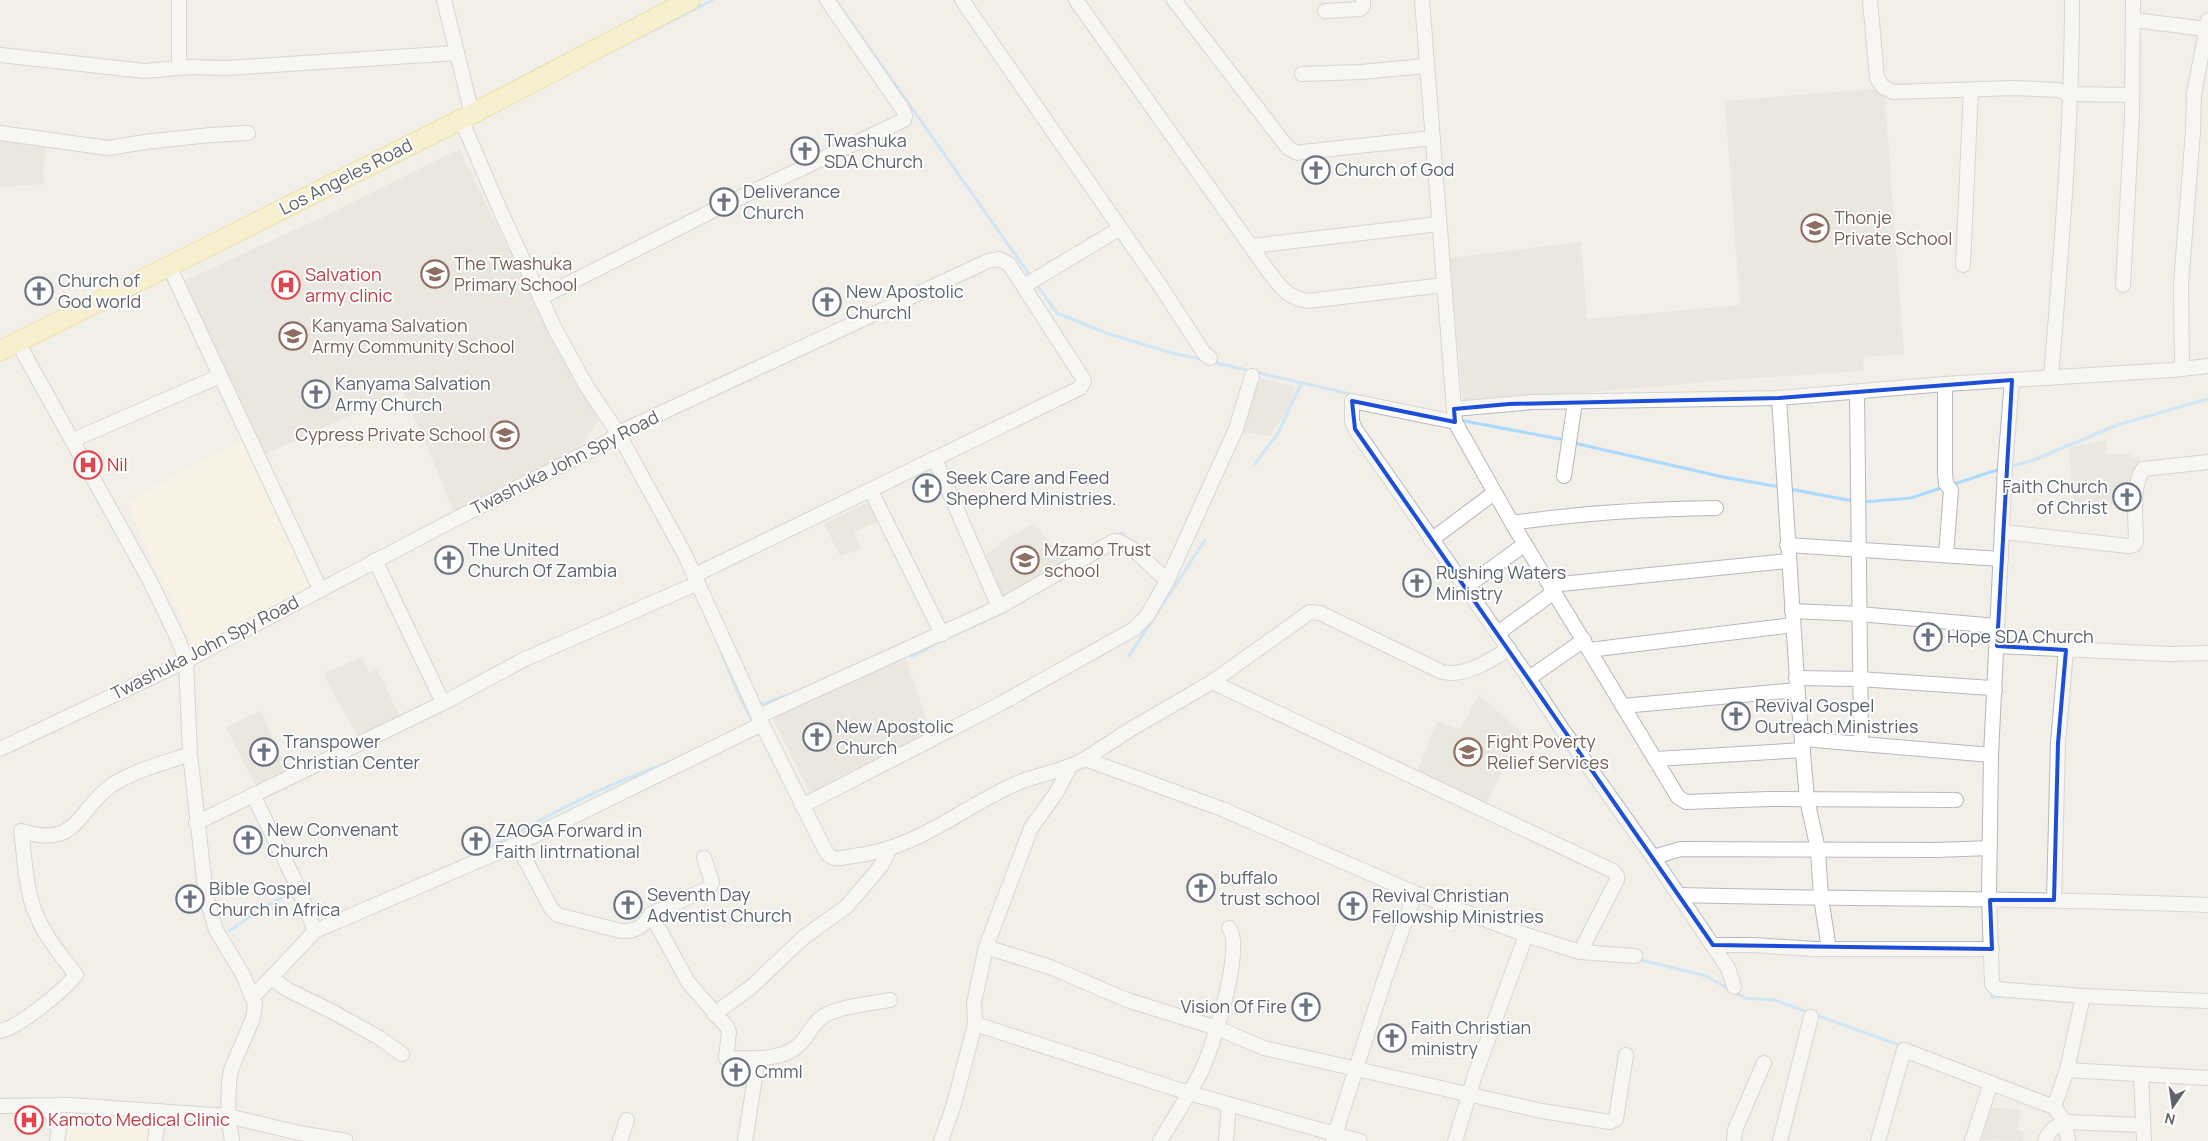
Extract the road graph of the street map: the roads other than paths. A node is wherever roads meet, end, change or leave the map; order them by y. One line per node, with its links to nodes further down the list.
1 (179, 0): 19 (street)
2 (444, 0): 16 (street)
3 (690, 0): 24 (main road, Los Angeles Road)
4 (827, 0): 36 (street)
5 (962, 0): 29 (street)
6 (1076, 0): 30 (street)
7 (1174, 0): 27 (street)
8 (1363, 0): 13 (street)
9 (1422, 0): 18 (street)
10 (1870, 0): 21 (street)
11 (2072, 0): 22 (street)
12 (2134, 0): 14 (street)
13 (1325, 11)
14 (2134, 20): 15 (street); 23 (street)
15 (2207, 32): 41 (street)
16 (457, 53): 19 (street); 24 (street)
17 (0, 55): 19 (street)
18 (1426, 66): 20 (street); 27 (street)
19 (179, 67)
20 (1302, 74)
21 (1971, 90): 22 (street); 31 (street)
22 (2070, 94): 23 (street); 44 (street)
23 (2132, 95): 33 (street)
24 (467, 116): 32 (main road, Los Angeles Road); 36 (street)
25 (0, 133): 26 (street)
26 (248, 134)
27 (1432, 138): 28 (street)
28 (1439, 224): 30 (street); 34 (street)
29 (1119, 229): 35 (street); 39 (street)
30 (1252, 246): 34 (street)
31 (1963, 265)
32 (168, 266): 37 (main road, Los Angeles Road); 42 (street)
33 (2123, 284)
34 (1444, 285): 50 (street)
35 (1024, 286): 51 (street, Twashuka John Spy Road); 53 (street, Twashuka John Spy Road)
36 (540, 298): 51 (street)
37 (18, 343): 38 (main road, Los Angeles Road); 52 (street)
38 (0, 351)
39 (1210, 358)
40 (2208, 366): 41 (street)
41 (2182, 369): 44 (street)
42 (220, 376): 52 (street); 73 (street)
43 (1252, 376): 70 (street)
44 (2051, 378): 45 (street)
45 (2012, 380): 46 (street); 60 (street)
46 (1945, 384): 47 (street); 65 (street)
47 (1857, 392): 48 (street); 64 (street)
48 (1779, 398): 49 (street); 63 (street)
49 (1575, 402): 50 (street); 55 (street)
50 (1455, 416): 57 (street); 61 (street)
51 (618, 433): 67 (street, Twashuka John Spy Road); 69 (street)
52 (73, 440): 85 (street)
53 (935, 459): 56 (street); 74 (street)
54 (2208, 462): 60 (street)
55 (1564, 476)
56 (871, 491): 69 (street); 79 (street)
57 (1494, 493): 59 (street); 61 (street)
58 (1716, 508): 59 (street)
59 (1512, 523): 62 (street)
60 (2004, 532): 66 (street)
61 (1431, 540): 71 (street)
62 (1525, 544): 71 (street); 72 (street)
63 (1787, 545): 64 (street); 68 (street)
64 (1858, 550): 65 (street); 75 (street)
65 (1946, 555): 66 (street)
66 (2001, 559): 77 (street)
67 (375, 560): 73 (street, Twashuka John Spy Road); 91 (street)
68 (1788, 561): 72 (street); 76 (street)
69 (697, 579): 91 (street); 93 (street)
70 (1167, 580): 74 (street); 105 (street)
71 (1466, 587): 78 (street)
72 (1552, 588): 78 (street); 80 (street)
73 (320, 589): 85 (street, Twashuka John Spy Road)
74 (999, 607): 79 (street)
75 (1859, 614): 76 (street); 77 (street); 87 (street)
76 (1793, 618): 80 (street); 89 (street)
77 (1997, 626): 81 (street)
78 (1498, 633): 82 (street)
79 (942, 634): 93 (street)
80 (1587, 645): 86 (street); 92 (street)
81 (1997, 646): 83 (street); 90 (street)
82 (1509, 649): 86 (street); 88 (street)
83 (2066, 650): 84 (street); 117 (street)
84 (2208, 653)
85 (186, 661): 96 (street, Twashuka John Spy Road); 97 (street)
86 (1529, 678): 111 (street)
87 (1859, 679): 89 (street); 90 (street); 94 (street)
88 (1212, 682): 99 (street); 127 (street)
89 (1797, 684): 92 (street); 95 (street)
90 (1995, 691): 98 (street)
91 (443, 703): 102 (street)
92 (1623, 706): 100 (street)
93 (761, 720): 105 (street); 107 (street)
94 (1861, 744): 95 (street); 98 (street)
95 (1803, 745): 100 (street); 103 (street)
96 (0, 748)
97 (190, 754): 106 (street); 139 (street)
98 (1991, 754): 109 (street)
99 (1084, 759): 101 (street); 113 (street)
100 (1656, 759): 103 (street)
101 (1070, 767): 108 (street); 124 (street)
102 (253, 795): 106 (street); 121 (street)
103 (1807, 799): 104 (street); 110 (street)
104 (1956, 800)
105 (802, 806): 108 (street)
106 (196, 823): 132 (street)
107 (517, 844): 119 (street); 121 (street)
108 (890, 848): 135 (street)
109 (1990, 848): 110 (street); 116 (street)
110 (1818, 850): 111 (street); 115 (street)
111 (1653, 857): 114 (street)
112 (704, 858): 119 (street)
113 (1415, 893): 122 (street); 144 (street)
114 (1679, 895): 115 (street); 123 (street)
115 (1822, 898): 116 (street); 125 (street)
116 (1990, 900): 117 (street); 126 (street)
117 (2054, 900): 118 (street)
118 (2208, 905)
119 (651, 914): 135 (street)
120 (1229, 928): 138 (street)
121 (316, 931): 129 (street)
122 (1526, 935): 127 (street); 150 (street)
123 (1713, 945): 125 (street); 130 (street)
124 (986, 947): 137 (street); 138 (street)
125 (1829, 949): 126 (street)
126 (1992, 949): 131 (street)
127 (1580, 952): 128 (street)
128 (1635, 956)
129 (271, 978): 132 (street); 140 (street)
130 (1734, 987)
131 (2083, 996): 134 (street); 145 (street)
132 (253, 997): 156 (street)
133 (890, 1000): 142 (street)
134 (2208, 1001)
135 (714, 1014): 142 (street)
136 (1811, 1017): 174 (street)
137 (975, 1024): 149 (street); 168 (street)
138 (1217, 1028): 144 (street); 149 (street)
139 (0, 1030)
140 (402, 1054)
141 (1626, 1055): 150 (street)
142 (758, 1058): 167 (street)
143 (1764, 1063): 173 (street)
144 (1357, 1069): 150 (street); 161 (street)
145 (2067, 1070): 146 (street); 154 (street)
146 (2141, 1075): 147 (street); 159 (street)
147 (2208, 1078)
148 (1991, 1083): 154 (street); 175 (street); 176 (street)
149 (1189, 1093): 151 (street); 169 (street)
150 (1468, 1095): 172 (street)
151 (1229, 1104): 161 (street); 170 (street)
152 (34, 1105): 153 (street); 155 (street); 162 (street)
153 (0, 1106)
154 (2054, 1107): 158 (street)
155 (159, 1110): 156 (street); 163 (street)
156 (228, 1116): 160 (street); 164 (street)
157 (627, 1120): 166 (street)
158 (2065, 1122): 159 (street); 177 (street); 178 (street)
159 (2143, 1125): 179 (street)
160 (298, 1137): 165 (street)
161 (1334, 1137): 171 (street)
162 (57, 1141)
163 (155, 1141)
164 (232, 1141)
165 (346, 1141)
166 (620, 1141)
167 (745, 1141)
168 (941, 1141)
169 (1160, 1141)
170 (1226, 1141)
171 (1360, 1141)
172 (1455, 1141)
173 (1734, 1141)
174 (1780, 1141)
175 (1878, 1141)
176 (1972, 1141)
177 (2045, 1141)
178 (2068, 1141)
179 (2144, 1141)

